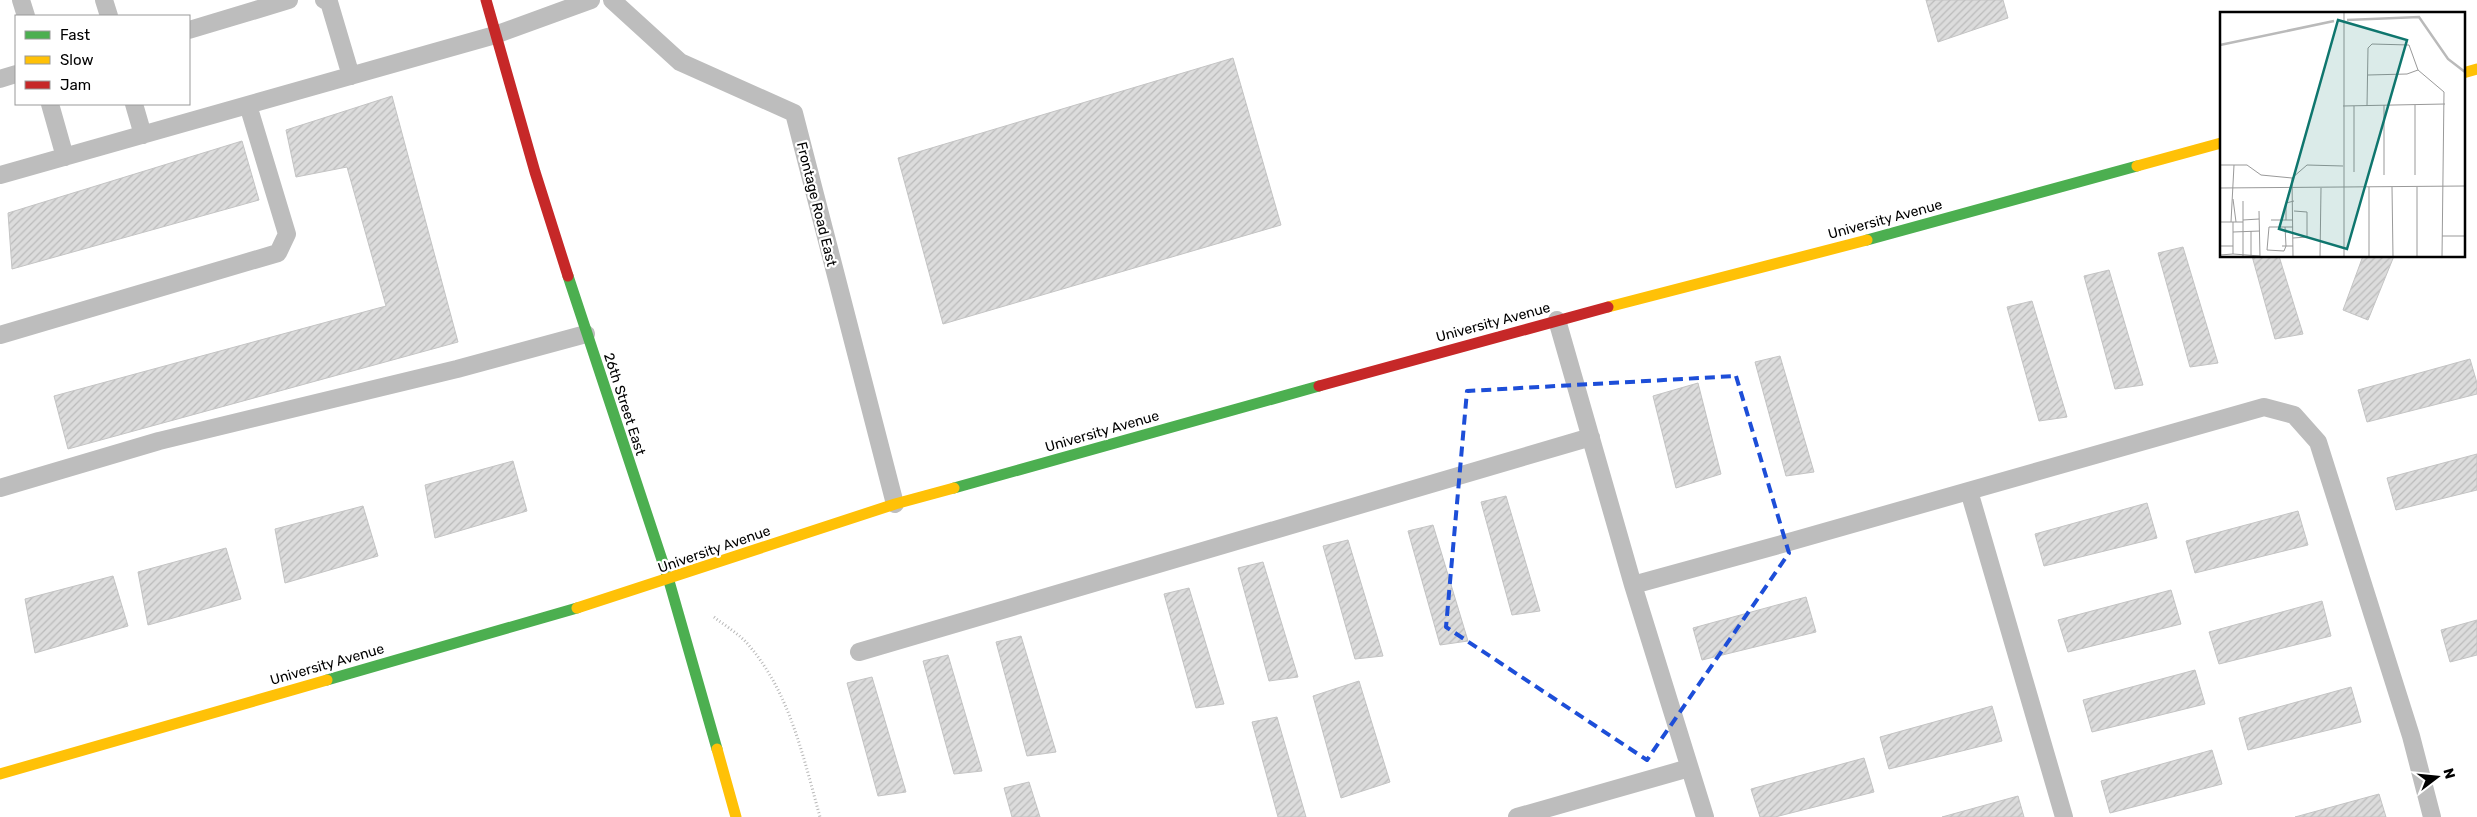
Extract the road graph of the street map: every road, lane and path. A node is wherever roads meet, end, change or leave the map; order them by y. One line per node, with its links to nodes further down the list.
1 (21, 0): 8 (lane)
2 (104, 0): 9 (lane)
3 (289, 0): 10 (lane)
4 (324, 0): 15 (lane)
5 (486, 0): 11 (street, 26th Street East)
6 (591, 0): 11 (lane)
7 (612, 0): 30 (lane, Frontage Road East)
8 (26, 15)
9 (109, 15)
10 (190, 30)
11 (496, 35): 15 (lane); 25 (street, 26th Street East)
12 (2477, 69): 13 (street)
13 (2464, 73)
14 (15, 74): 16 (lane)
15 (351, 76): 19 (lane)
16 (0, 79)
17 (50, 105): 22 (lane)
18 (134, 105): 20 (lane)
19 (248, 106): 20 (lane); 26 (lane)
20 (143, 135): 22 (lane)
21 (2220, 143): 24 (street, University Avenue)
22 (65, 157): 23 (lane)
23 (0, 175)
24 (1558, 320): 27 (lane); 30 (street, University Avenue)
25 (586, 334): 28 (lane); 31 (street, 26th Street East)
26 (0, 335)
27 (1590, 437): 32 (lane); 34 (lane)
28 (0, 488)
29 (1970, 490): 32 (lane); 41 (lane); 42 (lane)
30 (895, 504): 31 (street, University Avenue)
31 (669, 581): 36 (street, University Avenue); 37 (street, 26th Street East)
32 (1633, 584): 35 (lane)
33 (706, 611): 38 (path)
34 (859, 652)
35 (1689, 768): 39 (lane); 40 (lane)
36 (0, 774)
37 (736, 817)
38 (820, 817)
39 (1517, 817)
40 (1705, 817)
41 (2064, 817)
42 (2432, 817)

